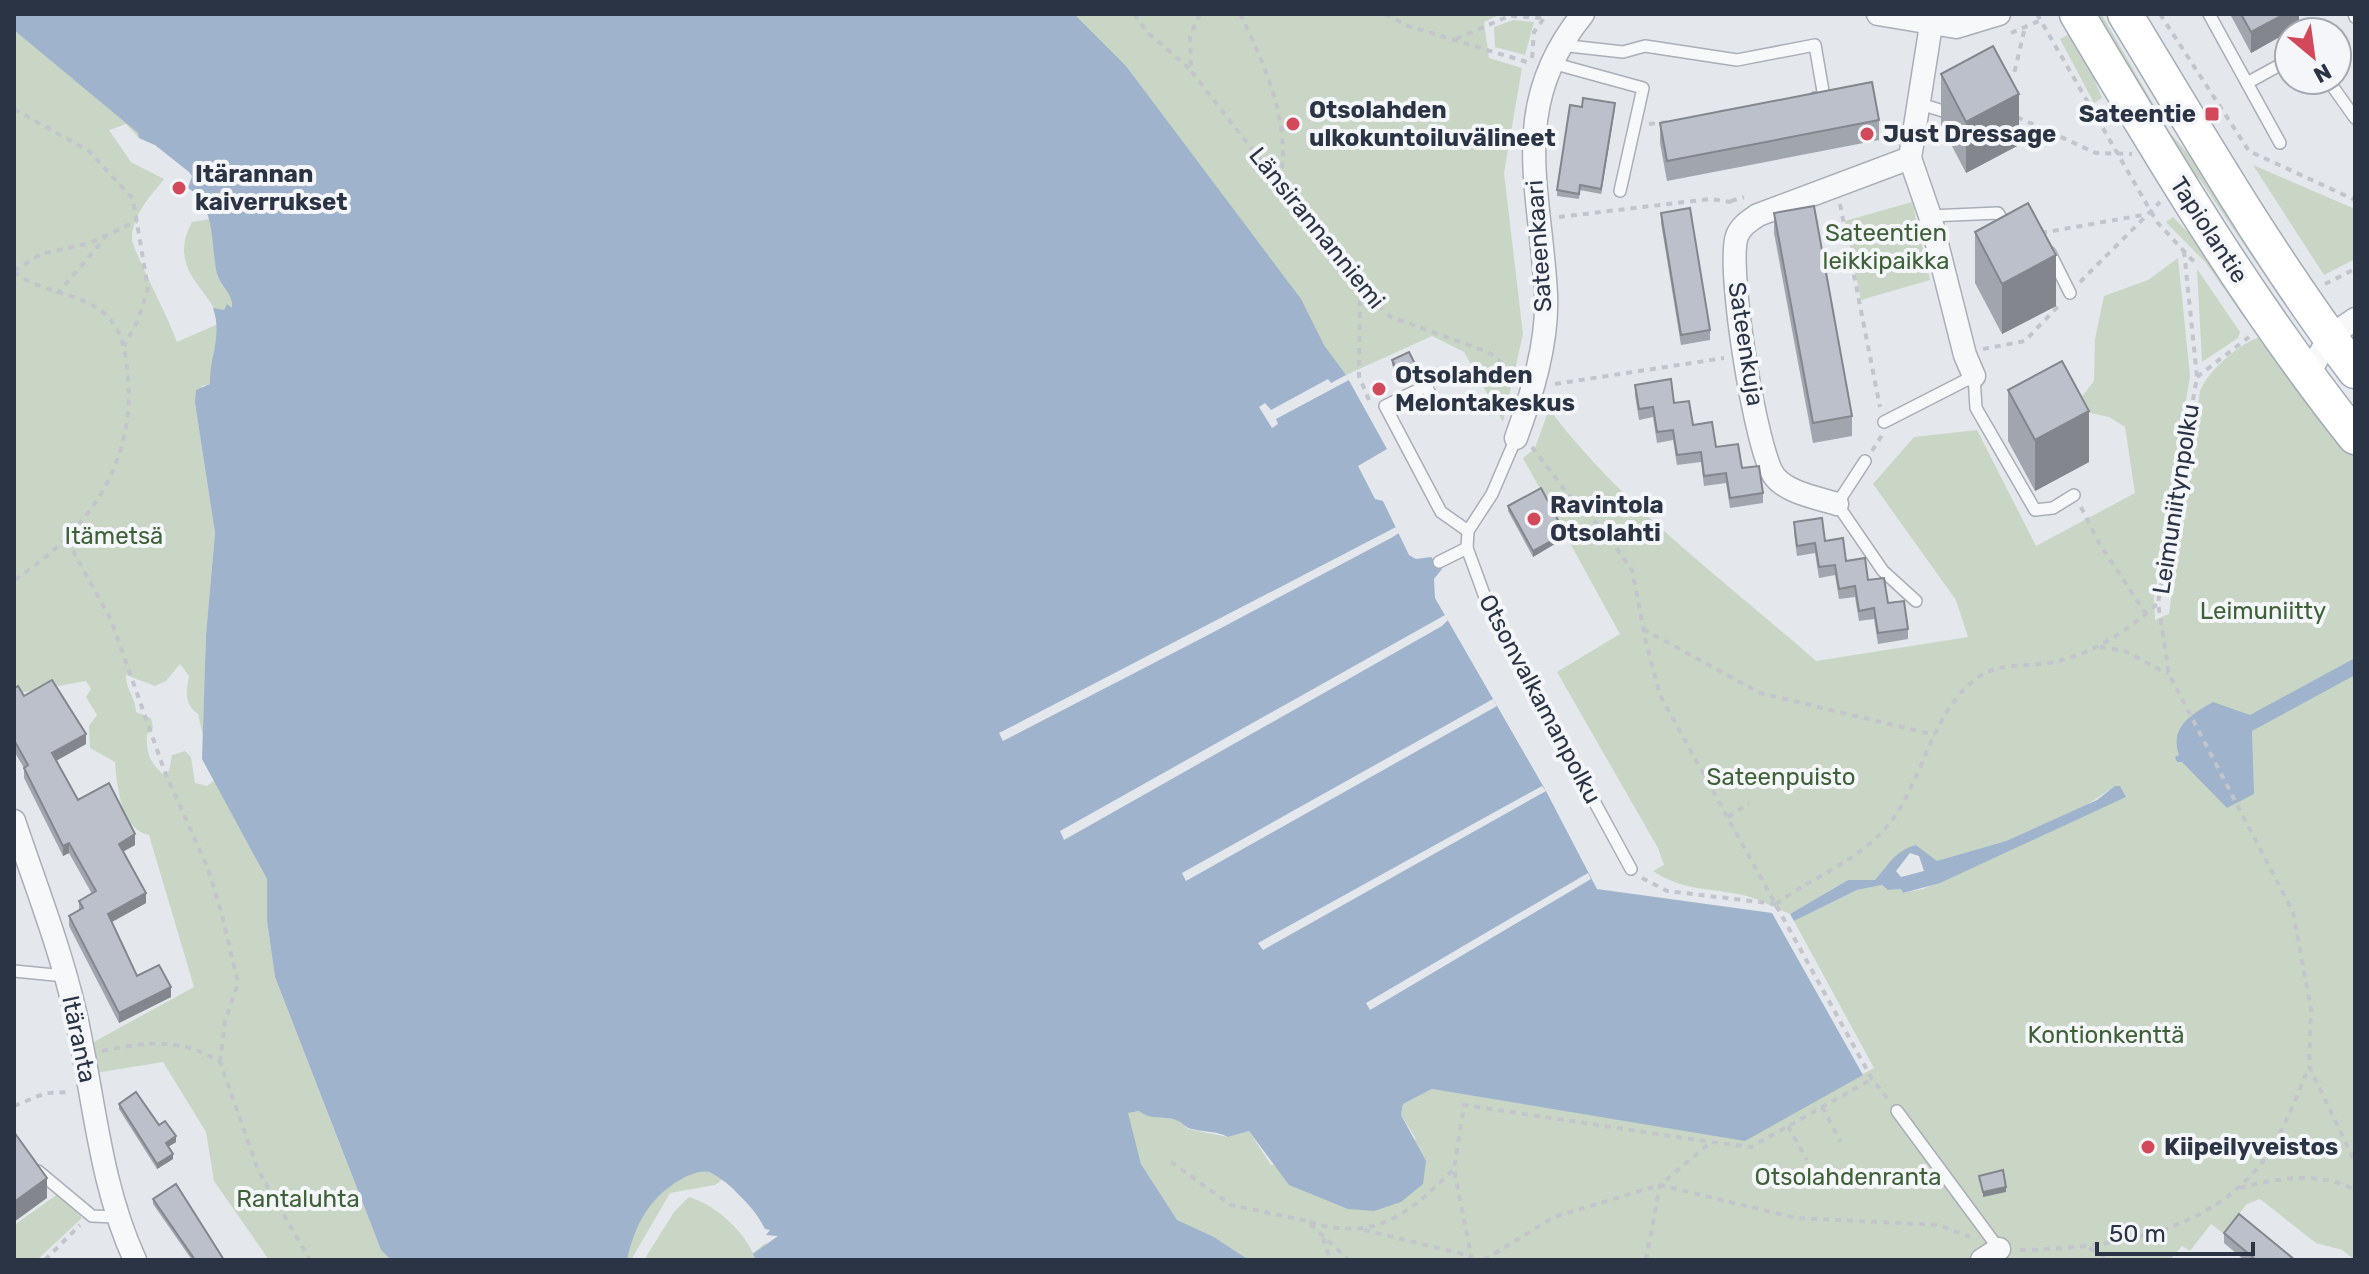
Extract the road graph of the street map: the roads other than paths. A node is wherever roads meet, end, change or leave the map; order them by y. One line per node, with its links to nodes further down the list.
1 (1583, 14): 9 (street, Sateenkaari)
2 (1878, 14): 8 (street)
3 (1999, 14): 7 (street)
4 (2077, 14): 25 (main road, Tapiolantie)
5 (2125, 14): 24 (main road, Tapiolantie)
6 (2209, 14): 12 (lane)
7 (1975, 18): 8 (street)
8 (1931, 25): 14 (street)
9 (1548, 57): 15 (lane); 19 (lane); 30 (street, Sateenkaari)
10 (2273, 69): 12 (lane)
11 (1996, 83): 14 (lane)
12 (2247, 83): 17 (lane)
13 (2339, 96): 16 (lane)
14 (1916, 103): 18 (street)
15 (1768, 109)
16 (2355, 118)
17 (2280, 143)
18 (1910, 158): 20 (street); 33 (street, Sateenkuja)
19 (1620, 191)
20 (1930, 216): 22 (lane); 26 (street)
21 (2040, 233): 23 (lane)
22 (2014, 240)
23 (2070, 293)
24 (2348, 348): 25 (street)
25 (2309, 374): 29 (main road, Tapiolantie)
26 (1974, 376): 28 (lane); 32 (lane)
27 (1434, 401): 34 (lane)
28 (1884, 422)
29 (2355, 437)
30 (1522, 440): 34 (lane, Otsonvalkamanpolku)
31 (1865, 461): 33 (lane)
32 (2074, 495)
33 (1837, 504): 37 (lane)
34 (1468, 531): 35 (lane, Otsonvalkamanpolku)
35 (1467, 548): 36 (lane); 39 (lane, Otsonvalkamanpolku)
36 (1439, 562)
37 (1916, 601)
38 (14, 821): 41 (street, Itäranta)
39 (1631, 869)
40 (14, 971): 41 (lane)
41 (65, 976): 44 (street, Itäranta)
42 (1897, 1111): 45 (lane)
43 (30, 1160): 44 (lane)
44 (117, 1217): 46 (street, Itäranta)
45 (1990, 1255)
46 (135, 1260)

